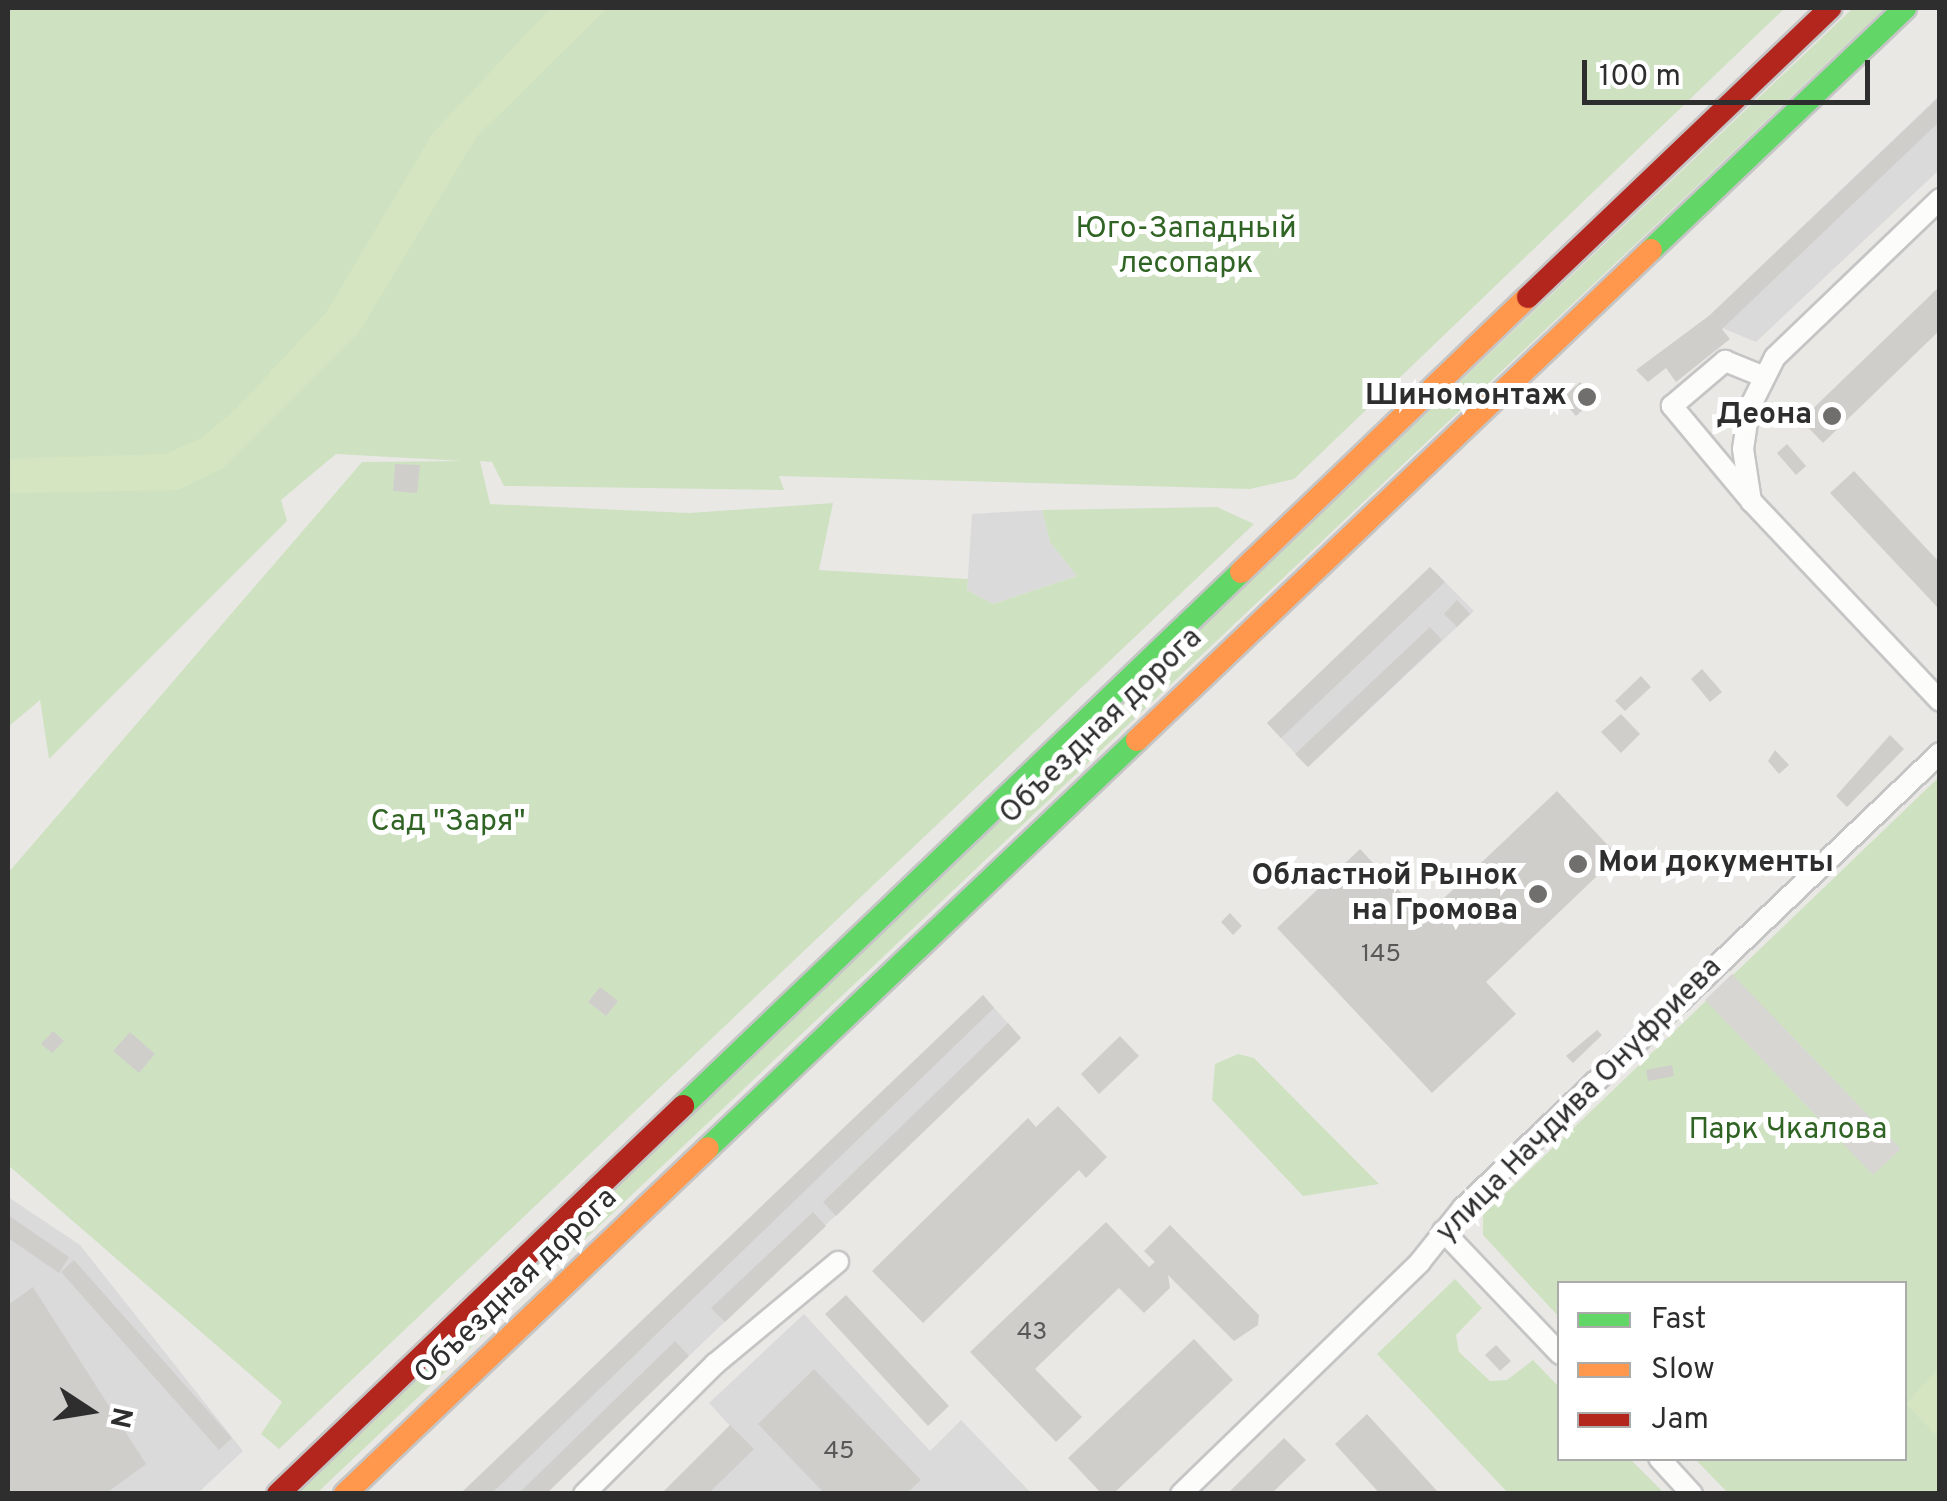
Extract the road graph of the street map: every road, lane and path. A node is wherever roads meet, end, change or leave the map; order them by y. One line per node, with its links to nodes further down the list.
1 (1830, 8): 12 (main road, Объездная дорога)
2 (1905, 8): 13 (main road, Объездная дорога)
3 (1940, 199): 4 (street)
4 (1762, 376): 5 (street); 5 (street)
5 (1751, 501): 6 (street)
6 (1940, 701)
7 (1940, 753): 8 (street, улица Начдива Онуфриева)
8 (1443, 1232): 10 (street); 15 (street, улица Начдива Онуфриева)
9 (838, 1262): 14 (street)
10 (1557, 1351)
11 (1662, 1461): 16 (street)
12 (278, 1494)
13 (345, 1494)
14 (584, 1494)
15 (1181, 1494)
16 (1692, 1494)

